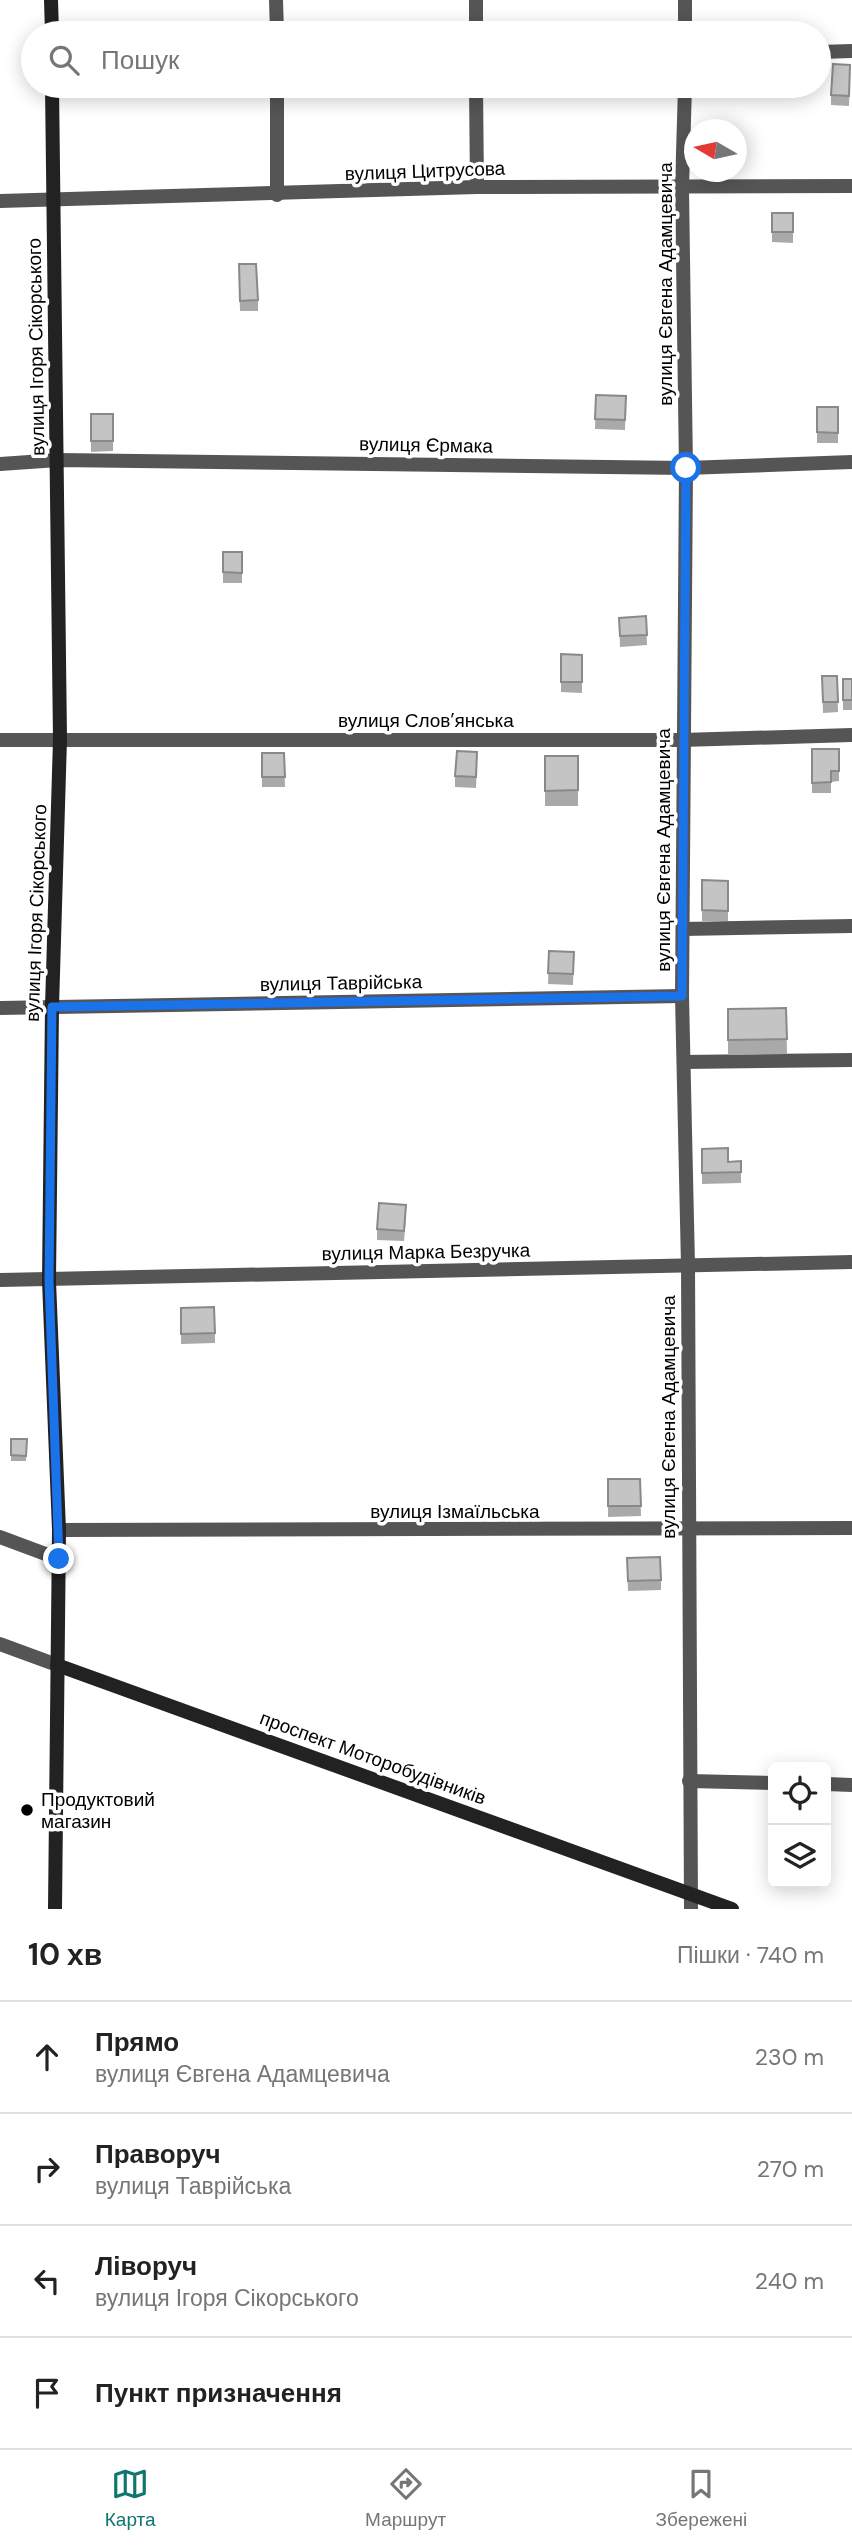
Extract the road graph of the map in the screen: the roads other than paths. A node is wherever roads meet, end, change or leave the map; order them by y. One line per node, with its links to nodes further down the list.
1 (51, 0): 5 (main road)
2 (276, 0): 6 (street)
3 (476, 0): 7 (street)
4 (685, 0): 8 (street)
5 (52, 21)
6 (277, 21)
7 (476, 21)
8 (685, 21)
9 (852, 51): 10 (street)
10 (831, 52)
11 (52, 98): 20 (main road, вулиця Ігоря Сікорського)
12 (277, 98): 18 (street)
13 (476, 98): 16 (street)
14 (685, 98): 17 (street, вулиця Євгена Адамцевича)
15 (852, 186): 17 (street, вулиця Цитрусова)
16 (477, 187): 17 (street, вулиця Цитрусова); 18 (street, вулиця Цитрусова)
17 (682, 188): 24 (street, вулиця Євгена Адамцевича)
18 (277, 195): 20 (street, вулиця Цитрусова)
19 (0, 201): 20 (street, вулиця Цитрусова)
20 (52, 201): 21 (main road, вулиця Ігоря Сікорського)
21 (58, 460): 23 (street, вулиця Єрмака); 24 (street, вулиця Єрмака); 26 (main road, вулиця Ігоря Сікорського)
22 (852, 462): 24 (street, вулиця Єрмака)
23 (0, 464)
24 (686, 468): 28 (street, вулиця Євгена Адамцевича)
25 (852, 736): 28 (street, вулиця Слов’янська)
26 (60, 739): 27 (street, вулиця Слов’янська); 28 (street, вулиця Слов’янська); 32 (main road, вулиця Ігоря Сікорського)
27 (0, 740)
28 (682, 740): 30 (street, вулиця Євгена Адамцевича)
29 (852, 926): 30 (street)
30 (683, 929): 31 (street, вулиця Євгена Адамцевича)
31 (682, 996): 32 (street, вулиця Таврійська); 35 (street, вулиця Євгена Адамцевича)
32 (52, 1007): 33 (street, вулиця Таврійська); 39 (main road, вулиця Ігоря Сікорського)
33 (0, 1008)
34 (852, 1060): 35 (street)
35 (684, 1062): 37 (street, вулиця Євгена Адамцевича)
36 (852, 1262): 37 (street, вулиця Марка Безручка)
37 (688, 1265): 39 (street, вулиця Марка Безручка); 42 (street, вулиця Євгена Адамцевича)
38 (0, 1280): 39 (street, вулиця Марка Безручка)
39 (49, 1280): 41 (main road, вулиця Ігоря Сікорського)
40 (852, 1528): 42 (street, вулиця Ізмаїльська)
41 (59, 1530): 42 (street, вулиця Ізмаїльська); 44 (main road, вулиця Ігоря Сікорського)
42 (687, 1530): 47 (street, вулиця Євгена Адамцевича)
43 (0, 1537): 44 (street)
44 (59, 1559): 46 (main road, вулиця Ігоря Сікорського)
45 (0, 1644): 46 (street, проспект Моторобудівників)
46 (57, 1665): 51 (main road, проспект Моторобудівників); 52 (main road, вулиця Ігоря Сікорського)
47 (689, 1782): 48 (street); 51 (street, вулиця Євгена Адамцевича)
48 (768, 1783)
49 (831, 1784): 50 (street)
50 (852, 1785)
51 (690, 1894): 53 (street, вулиця Євгена Адамцевича); 54 (main road, проспект Моторобудівників)
52 (55, 1909)
53 (691, 1909)
54 (732, 1909)

